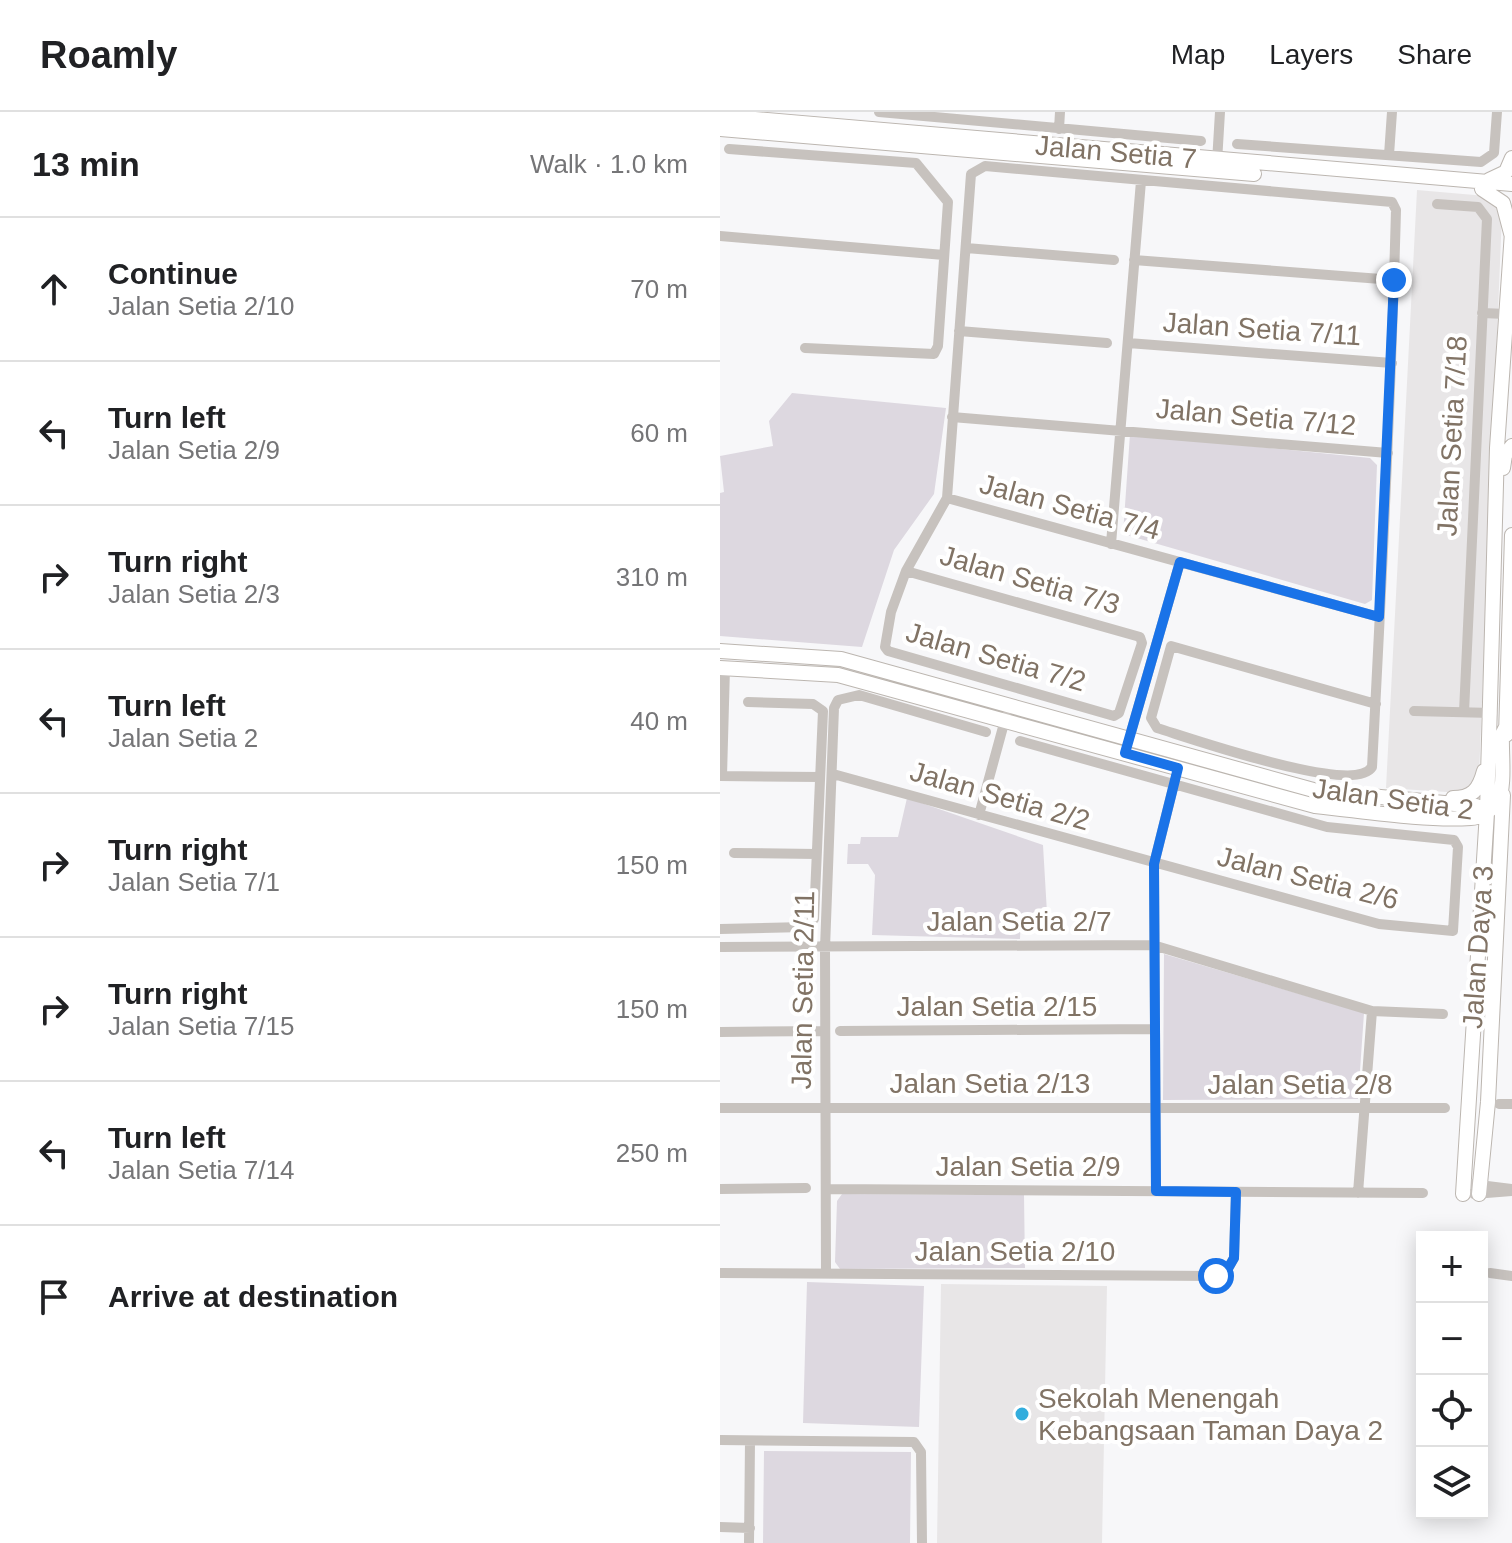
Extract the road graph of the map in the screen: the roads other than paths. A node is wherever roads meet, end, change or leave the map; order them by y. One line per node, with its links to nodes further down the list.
1 (879, 112): 8 (street)
2 (1060, 112): 8 (street)
3 (1220, 112): 14 (street)
4 (1392, 112): 12 (street)
5 (1497, 112): 12 (street)
6 (720, 116): 14 (street, Jalan Setia 7)
7 (720, 129): 14 (street, Jalan Setia 7)
8 (1059, 129): 9 (street)
9 (1201, 141)
10 (1237, 144): 12 (street)
11 (729, 149): 23 (street)
12 (1389, 155)
13 (1512, 158): 17 (street)
14 (1217, 166): 17 (street, Jalan Setia 7)
15 (1141, 181): 22 (street); 25 (street); 26 (street)
16 (1512, 184): 17 (street, Jalan Setia 7)
17 (1481, 186): 18 (street, Jalan Setia 7); 20 (street)
18 (1512, 191)
19 (1437, 204): 27 (street, Jalan Setia 7/18)
20 (1512, 235): 28 (street, Jalan Daya 3)
21 (720, 236): 23 (street)
22 (966, 248): 24 (street); 29 (street)
23 (944, 255): 32 (street)
24 (1114, 260)
25 (1134, 260): 26 (street); 31 (street)
26 (1394, 280): 33 (street)
27 (1482, 313): 28 (street); 54 (street, Jalan Setia 7/18)
28 (1506, 314): 34 (street, Jalan Daya 3)
29 (959, 331): 30 (street); 35 (street)
30 (1107, 343)
31 (1128, 343): 33 (street, Jalan Setia 7/11); 36 (street)
32 (805, 348)
33 (1392, 363): 38 (street)
34 (1504, 380): 37 (street); 40 (street, Jalan Daya 3)
35 (952, 417): 36 (street, Jalan Setia 7/12); 39 (street)
36 (1121, 429): 38 (street, Jalan Setia 7/12); 42 (street)
37 (1511, 449): 40 (street)
38 (1388, 453): 46 (street)
39 (947, 498): 42 (street, Jalan Setia 7/4); 45 (street, Jalan Setia 7/2)
40 (1497, 520): 55 (street, Jalan Daya 3)
41 (1512, 535): 43 (street, Jalan Daya 3)
42 (1111, 544): 44 (street, Jalan Setia 7/4)
43 (1512, 546): 58 (street, Jalan Daya 3)
44 (1180, 562): 46 (street, Jalan Setia 7/4); 61 (street)
45 (906, 571): 57 (street, Jalan Setia 7/2); 57 (street, Jalan Setia 7/3)
46 (1379, 617): 52 (street)
47 (720, 651): 48 (street, Jalan Setia 2)
48 (753, 652): 49 (street); 56 (street, Jalan Setia 2)
49 (721, 665): 51 (street); 56 (street, Jalan Setia 2)
50 (748, 702): 66 (street)
51 (723, 703): 65 (street)
52 (1376, 704): 52 (street)
53 (1414, 711): 54 (street)
54 (1464, 712): 55 (street)
55 (1492, 713): 62 (street, Jalan Daya 3)
56 (1006, 714): 61 (street, Jalan Setia 2); 70 (street)
57 (1114, 716)
58 (1509, 727): 69 (street); 75 (street, Jalan Daya 3)
59 (986, 732): 64 (street, Jalan Setia 2/11)
60 (1020, 741): 67 (street)
61 (1127, 747): 63 (street, Jalan Setia 2); 68 (street, Jalan Setia 2)
62 (1488, 751): 68 (street); 69 (street, Jalan Daya 3)
63 (1178, 768): 67 (street); 68 (street, Jalan Setia 2)
64 (833, 774): 70 (street, Jalan Setia 2/2); 79 (street, Jalan Setia 2/11)
65 (721, 776): 66 (street)
66 (820, 777): 72 (street)
67 (1174, 784): 73 (street); 73 (street, Jalan Setia 2/6)
68 (1392, 806): 69 (street, Jalan Setia 2); 74 (street)
69 (1487, 812): 74 (street, Jalan Daya 3); 75 (street)
70 (979, 815): 73 (street, Jalan Setia 2/2)
71 (734, 853): 72 (street)
72 (816, 854): 76 (street)
73 (1154, 864): 77 (street)
74 (1480, 915): 94 (street, Jalan Daya 3)
75 (1497, 916): 95 (street, Jalan Daya 3)
76 (720, 929)
77 (1153, 945): 79 (street, Jalan Setia 2/7); 80 (street, Jalan Setia 2/7); 82 (street)
78 (720, 947): 79 (street, Jalan Setia 2/7)
79 (825, 948): 83 (street, Jalan Setia 2/11)
80 (1372, 1011): 81 (street, Jalan Setia 2/7); 91 (street)
81 (1443, 1014)
82 (1154, 1029): 84 (street, Jalan Setia 2/15); 90 (street)
83 (825, 1031): 85 (street); 88 (street, Jalan Setia 2/11)
84 (840, 1031)
85 (720, 1032)
86 (1499, 1104): 87 (street)
87 (1512, 1104)
88 (825, 1107): 89 (street, Jalan Setia 2/13); 90 (street, Jalan Setia 2/13); 97 (street, Jalan Setia 2/11)
89 (720, 1108)
90 (1155, 1108): 91 (street, Jalan Setia 2/8); 99 (street)
91 (1365, 1108): 92 (street, Jalan Setia 2/8); 101 (street)
92 (1445, 1108)
93 (806, 1188): 96 (street)
94 (1463, 1188): 95 (street)
95 (1480, 1188): 98 (street)
96 (720, 1189)
97 (826, 1189): 99 (street, Jalan Setia 2/9); 104 (street, Jalan Setia 2/11)
98 (1512, 1190)
99 (1156, 1191): 100 (street, Jalan Setia 2/9)
100 (1236, 1192): 101 (street, Jalan Setia 2/9); 104 (street, Jalan Setia 2/10)
101 (1358, 1193): 102 (street, Jalan Setia 2/9)
102 (1423, 1193)
103 (720, 1273): 104 (street, Jalan Setia 2/10)
104 (826, 1273)
105 (1490, 1273): 106 (street)
106 (1512, 1276)
107 (720, 1440): 108 (street)
108 (750, 1441): 110 (street); 112 (street)
109 (720, 1527): 110 (street)
110 (750, 1528): 111 (street)
111 (749, 1543)
112 (922, 1543)

